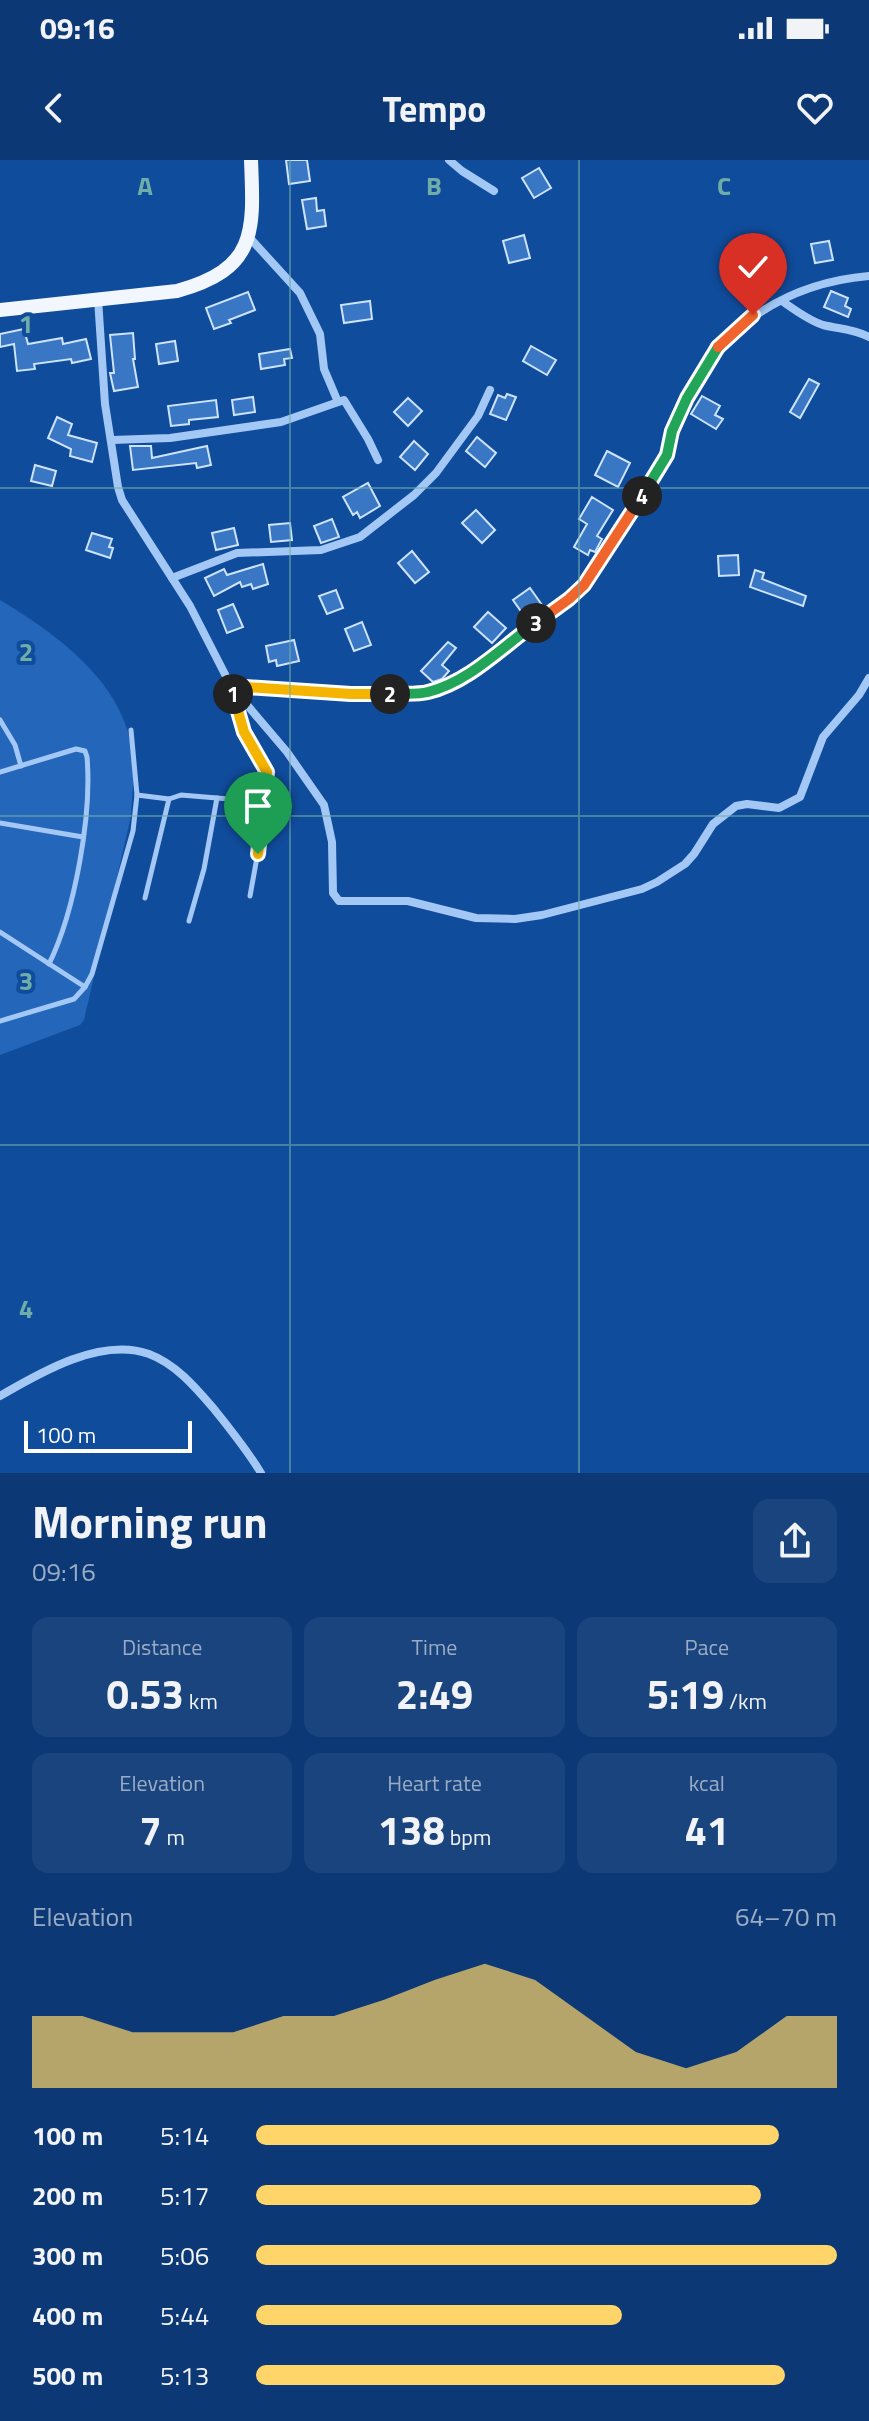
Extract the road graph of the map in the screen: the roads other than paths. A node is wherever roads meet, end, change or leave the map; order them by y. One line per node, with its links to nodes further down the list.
1 (251, 160): 4 (main road)
2 (449, 160): 3 (street)
3 (494, 191)
4 (249, 237): 6 (main road); 11 (street)
5 (869, 276): 7 (street)
6 (98, 299): 8 (main road); 12 (street)
7 (782, 301): 9 (street); 16 (street)
8 (0, 310)
9 (869, 337)
10 (490, 390): 14 (street)
11 (338, 402): 12 (street); 13 (street)
12 (112, 440): 14 (street)
13 (378, 460)
14 (172, 578): 16 (street)
15 (869, 678): 16 (street)
16 (231, 686): 24 (lane)
17 (0, 720): 19 (lane)
18 (131, 730): 21 (lane)
19 (21, 766): 20 (lane); 26 (lane)
20 (0, 772)
21 (137, 795): 23 (lane); 32 (lane)
22 (217, 798): 23 (lane); 24 (lane); 29 (lane)
23 (169, 799): 28 (lane)
24 (264, 802): 27 (lane)
25 (0, 823): 26 (lane)
26 (83, 837): 31 (lane)
27 (250, 896)
28 (145, 898)
29 (189, 921)
30 (0, 932): 31 (lane)
31 (49, 964): 32 (lane)
32 (85, 987): 33 (lane)
33 (0, 1021)
34 (0, 1396): 35 (street)
35 (261, 1473)

